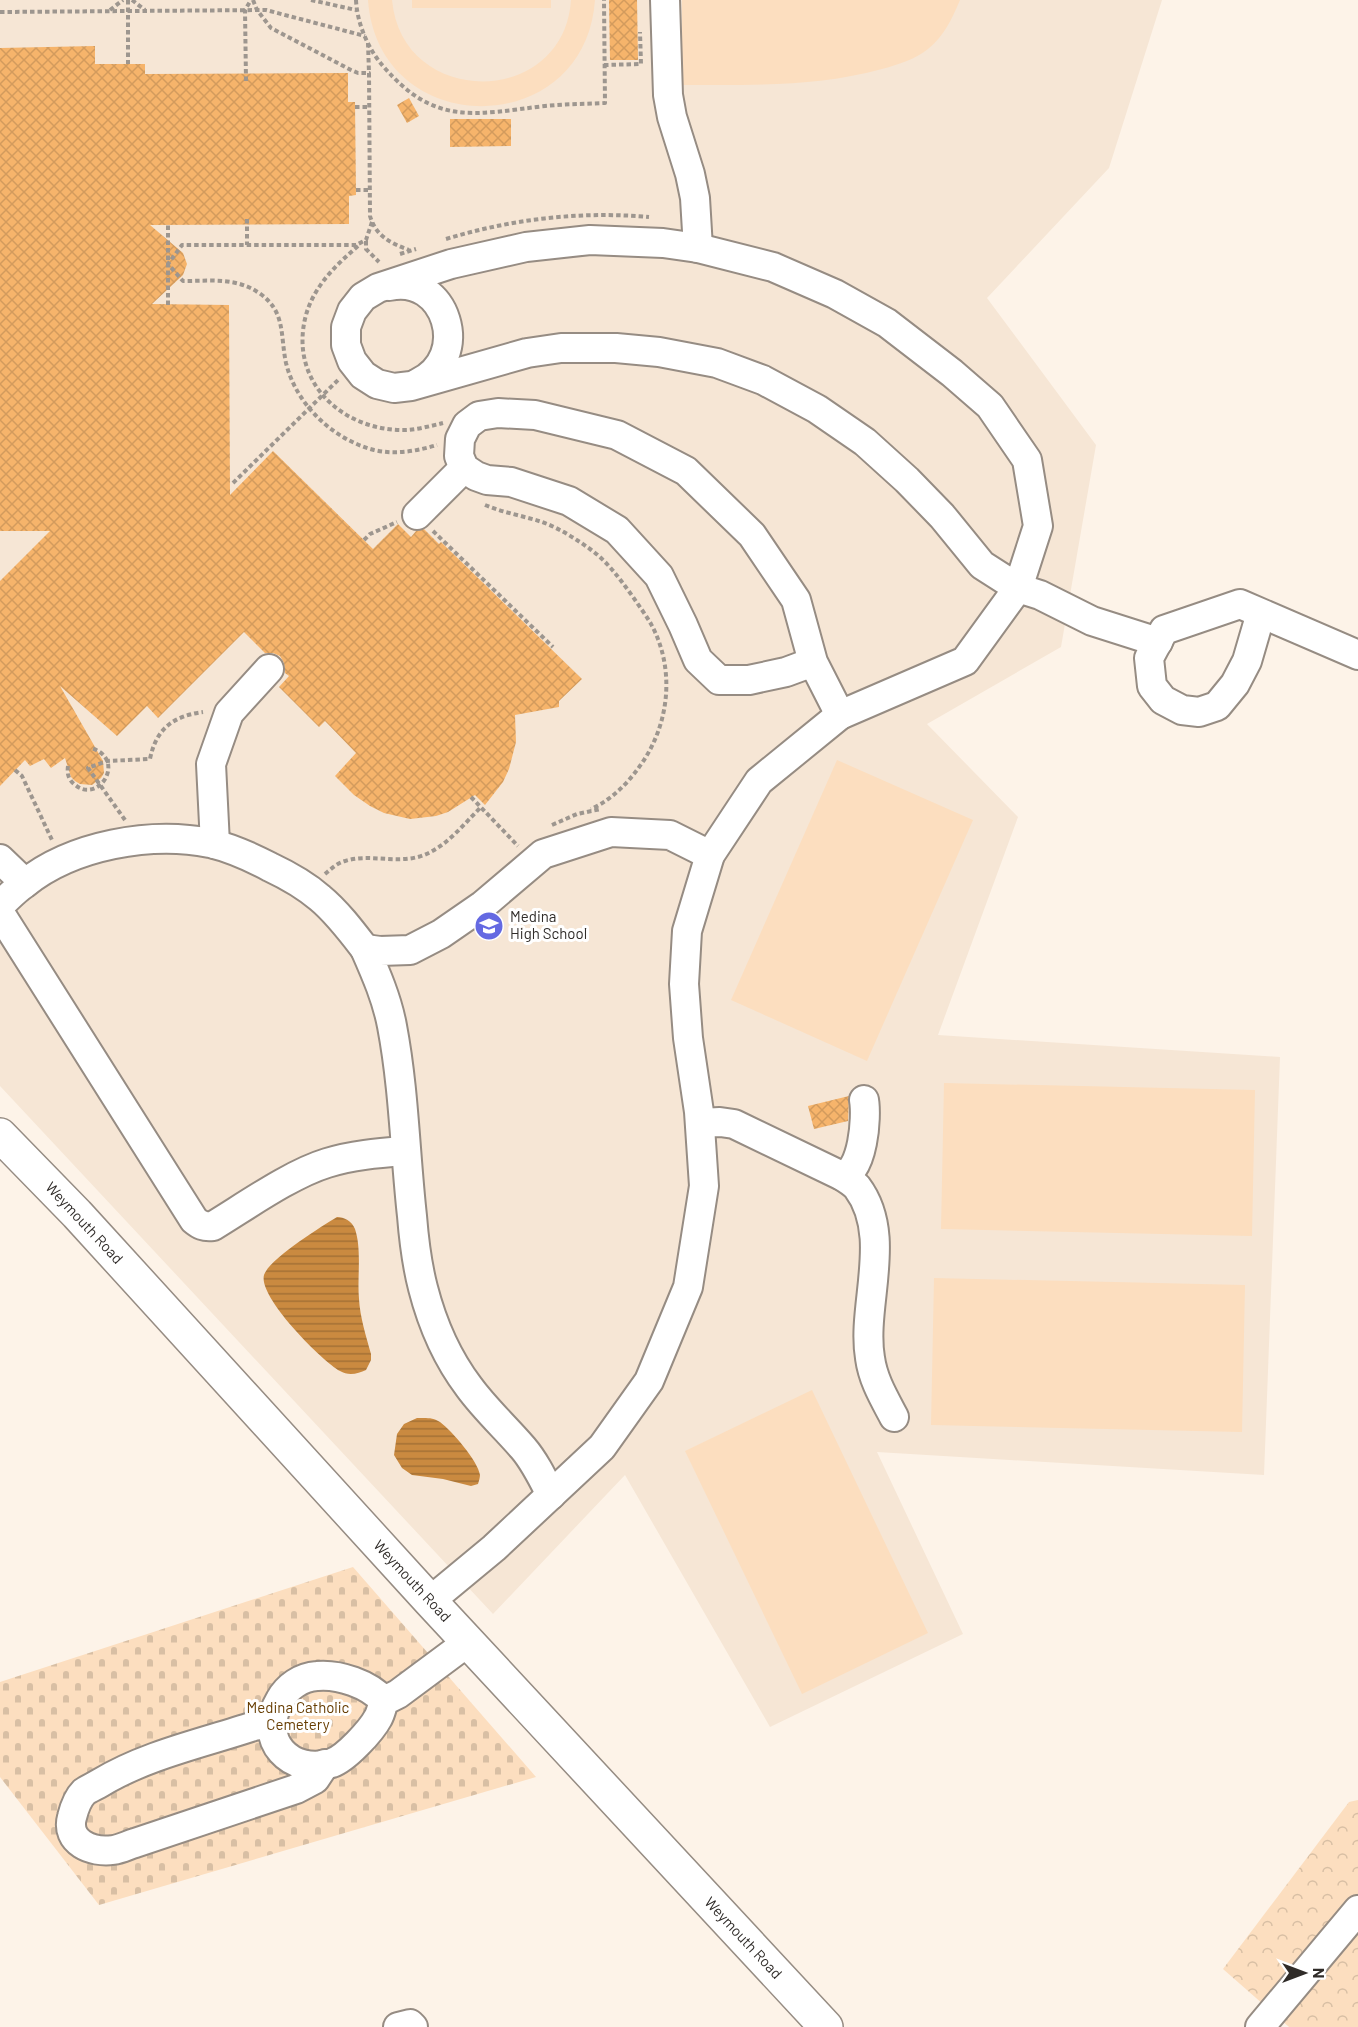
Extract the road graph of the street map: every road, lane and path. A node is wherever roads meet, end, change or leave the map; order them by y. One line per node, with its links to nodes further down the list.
1 (123, 0): 13 (path)
2 (128, 0): 14 (path)
3 (132, 0): 9 (path)
4 (252, 0): 10 (path); 11 (path)
5 (311, 0): 12 (path)
6 (356, 0): 12 (path)
7 (604, 0): 20 (path)
8 (665, 0): 32 (street)
9 (145, 10): 10 (path); 14 (path)
10 (245, 10): 11 (path); 22 (path)
11 (257, 10): 17 (path); 21 (path)
12 (356, 10): 17 (path)
13 (109, 11): 14 (path); 15 (path)
14 (128, 11): 19 (path)
15 (0, 12)
16 (640, 22): 20 (path)
17 (364, 36): 18 (path)
18 (368, 43): 20 (path); 21 (path)
19 (128, 64)
20 (604, 64)
21 (369, 73): 23 (path)
22 (246, 81)
23 (369, 106): 24 (path); 26 (path)
24 (356, 107)
25 (356, 190): 26 (path)
26 (369, 190): 28 (path)
27 (247, 219): 31 (path)
28 (372, 222): 30 (path); 33 (path)
29 (168, 225): 34 (path)
30 (366, 240): 31 (path); 35 (path)
31 (247, 245): 34 (path)
32 (698, 248): 35 (street); 44 (street)
33 (409, 251)
34 (168, 264): 36 (path); 39 (path)
35 (379, 275): 38 (street); 38 (street)
36 (168, 304)
37 (338, 380): 39 (path)
38 (411, 386): 44 (street)
39 (309, 409): 40 (path); 41 (path)
40 (458, 474): 42 (street); 49 (street); 49 (street); 61 (path)
41 (233, 483)
42 (417, 515): 43 (path); 47 (path)
43 (364, 540)
44 (1018, 588): 46 (street); 52 (street)
45 (1261, 613): 46 (street); 46 (street); 48 (street)
46 (1158, 642)
47 (553, 647)
48 (1358, 655)
49 (813, 662): 52 (street)
50 (269, 669): 65 (street)
51 (203, 712): 54 (path)
52 (840, 715): 69 (street)
53 (91, 748): 54 (path)
54 (107, 761): 57 (path); 57 (path)
55 (68, 766): 57 (path)
56 (15, 770): 66 (path)
57 (100, 785): 62 (path)
58 (471, 797): 59 (path)
59 (481, 807): 67 (path); 71 (path)
60 (602, 809): 61 (path)
61 (582, 813): 63 (path)
62 (129, 826)
63 (546, 828)
64 (522, 842): 67 (path)
65 (215, 844): 72 (street); 75 (street)
66 (55, 846)
67 (518, 846): 68 (path)
68 (510, 853)
69 (710, 855): 75 (street); 77 (street)
70 (0, 859): 72 (street)
71 (320, 879)
72 (25, 883): 73 (street)
73 (0, 905)
74 (0, 913): 79 (street)
75 (365, 949): 79 (street)
76 (864, 1100): 80 (street)
77 (700, 1123): 80 (street); 82 (street)
78 (0, 1134): 83 (main road, Weymouth Road)
79 (405, 1151): 82 (street)
80 (842, 1176): 81 (street)
81 (894, 1417)
82 (550, 1495): 83 (street)
83 (430, 1601): 84 (main road, Weymouth Road)
84 (468, 1642): 85 (street); 91 (main road, Weymouth Road)
85 (384, 1701): 86 (street); 87 (street)
86 (273, 1723): 87 (street); 87 (street)
87 (326, 1764)
88 (1358, 1910): 92 (street)
89 (398, 2027): 90 (street)
90 (413, 2027)
91 (826, 2027)
92 (1260, 2027)

